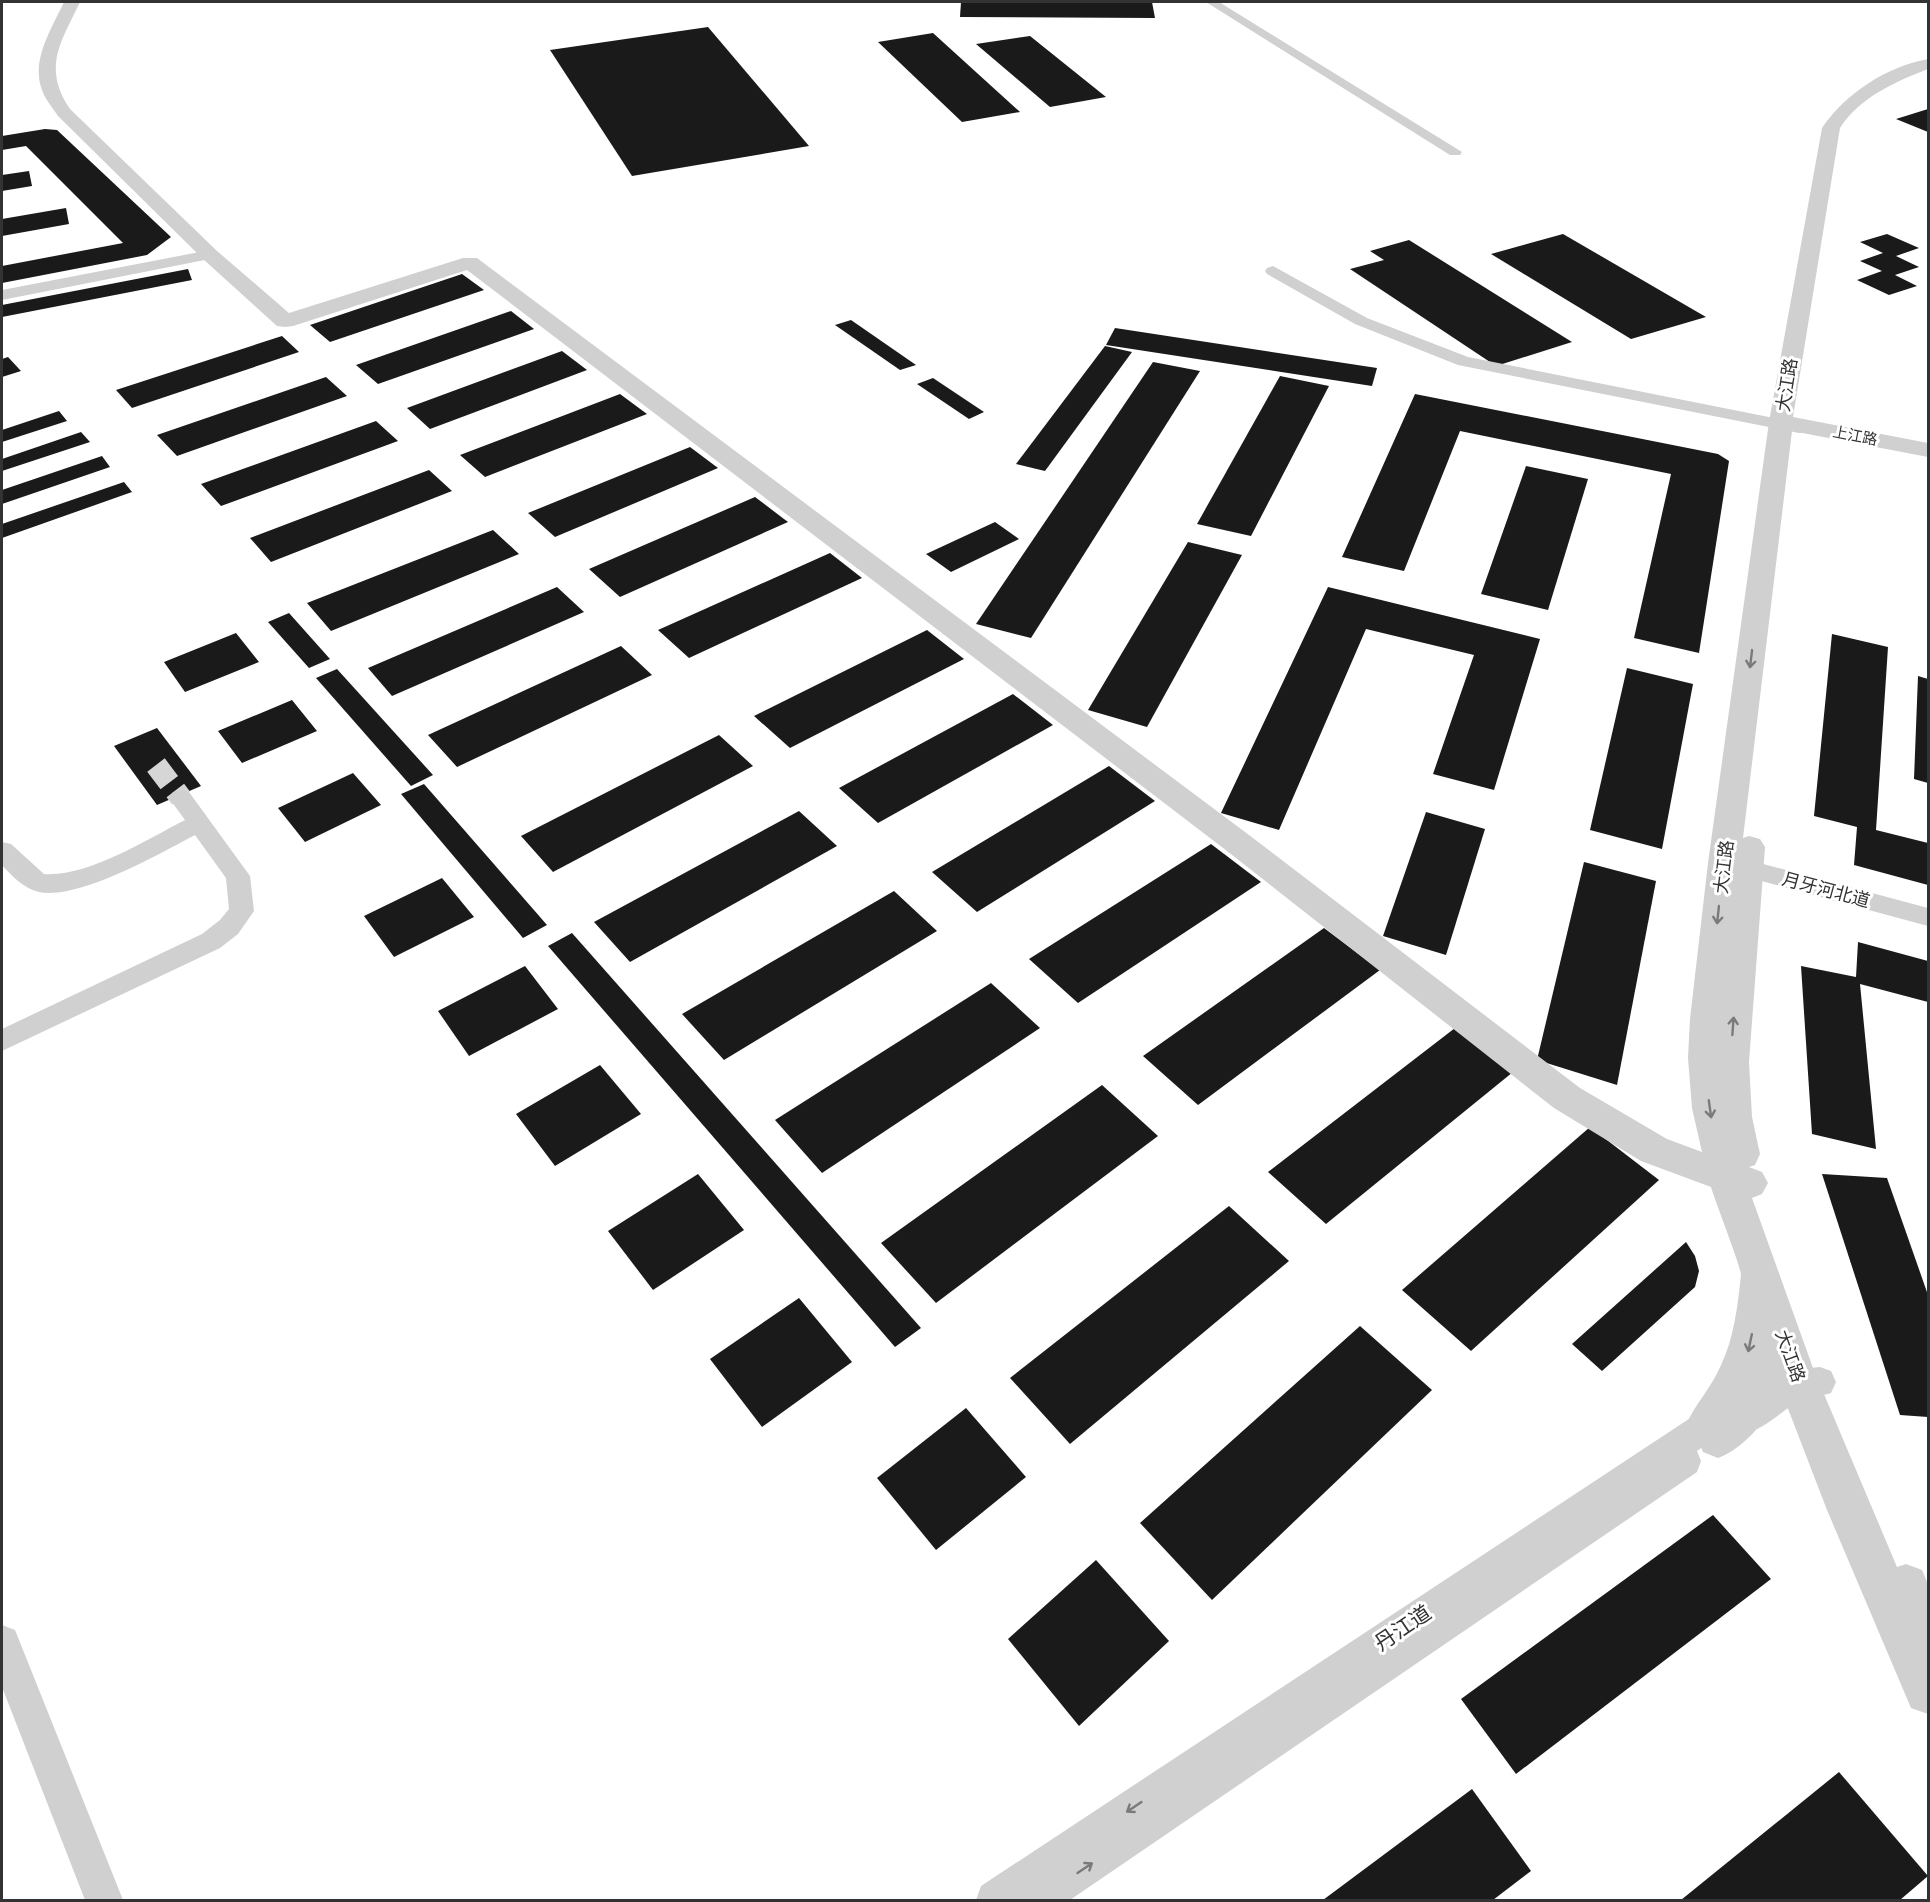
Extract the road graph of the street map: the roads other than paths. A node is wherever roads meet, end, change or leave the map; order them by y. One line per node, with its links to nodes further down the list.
1 (72, 2): 6 (street)
2 (1212, 2): 5 (street)
3 (1929, 64): 9 (street, 大江路)
4 (1929, 70): 9 (street, 大江路)
5 (1455, 152)
6 (210, 255): 8 (street); 19 (street)
7 (1273, 271): 9 (street)
8 (2, 295)
9 (1796, 434): 10 (street, 上江路); 10 (street); 16 (street, 大江路)
10 (1880, 434): 11 (street, 上江路); 12 (street, 上江路)
11 (1929, 436)
12 (1929, 450)
13 (181, 798): 14 (street)
14 (199, 824): 15 (street); 18 (street)
15 (2, 850)
16 (1735, 866): 17 (street, 月牙河北道); 19 (street, 大江路)
17 (1929, 917)
18 (2, 1041)
19 (1737, 1180): 20 (street, 大江路)
20 (1768, 1265): 21 (street, 大江路); 22 (street, one-way to 22)
21 (1796, 1370): 22 (street); 23 (street, 大江路); 25 (street, 大江路)
22 (1713, 1432): 27 (street, 丹江道, one-way to 27); 28 (street, 丹江道, one-way to 22)
23 (1929, 1634)
24 (2, 1643): 26 (street)
25 (1929, 1690)
26 (104, 1900)
27 (995, 1900)
28 (1037, 1900)

